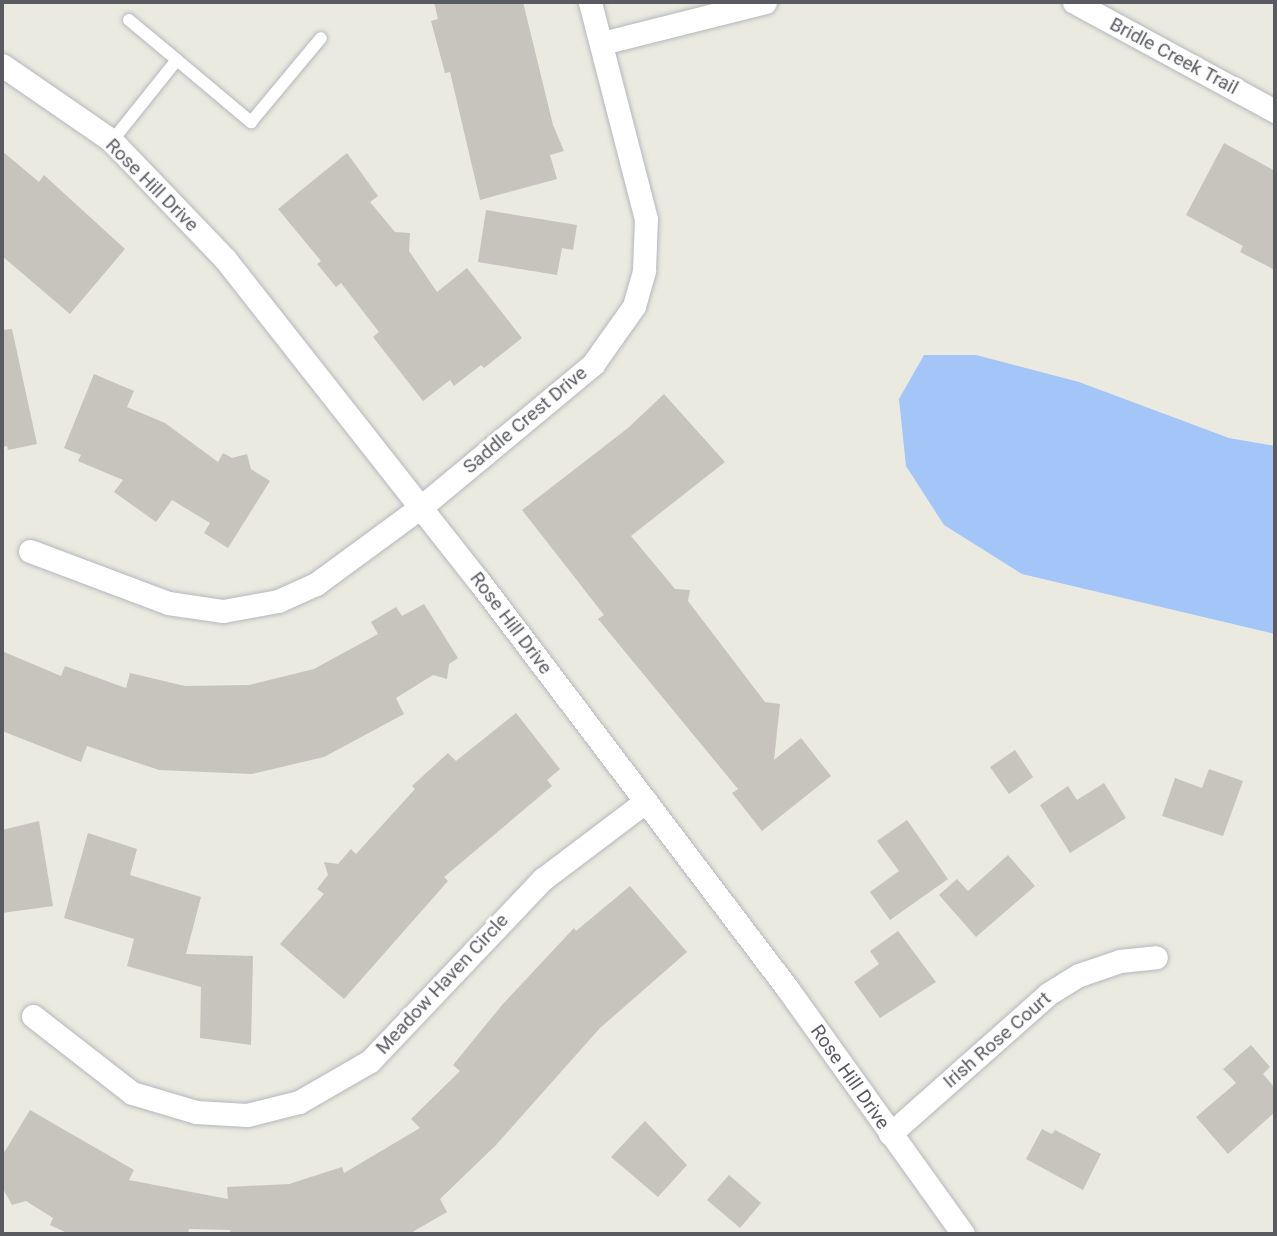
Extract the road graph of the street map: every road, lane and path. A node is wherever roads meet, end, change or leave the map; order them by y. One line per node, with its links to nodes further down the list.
1 (590, 2): 6 (street, Saddle Crest Drive)
2 (765, 2): 6 (street)
3 (1074, 2): 9 (street, Bridle Creek Trail)
4 (129, 20): 7 (lane)
5 (321, 38): 7 (lane)
6 (602, 43): 11 (street, Saddle Crest Drive)
7 (177, 60): 10 (lane)
8 (2, 65): 10 (street, Rose Hill Drive)
9 (1272, 103)
10 (112, 141): 11 (street, Rose Hill Drive)
11 (421, 507): 12 (street, Saddle Crest Drive); 13 (street, Rose Hill Drive)
12 (30, 551)
13 (646, 802): 15 (street, Meadow Haven Circle); 16 (street, Rose Hill Drive)
14 (1157, 957): 16 (street, Irish Rose Court)
15 (33, 1016)
16 (890, 1133): 17 (street, Rose Hill Drive)
17 (963, 1234)

